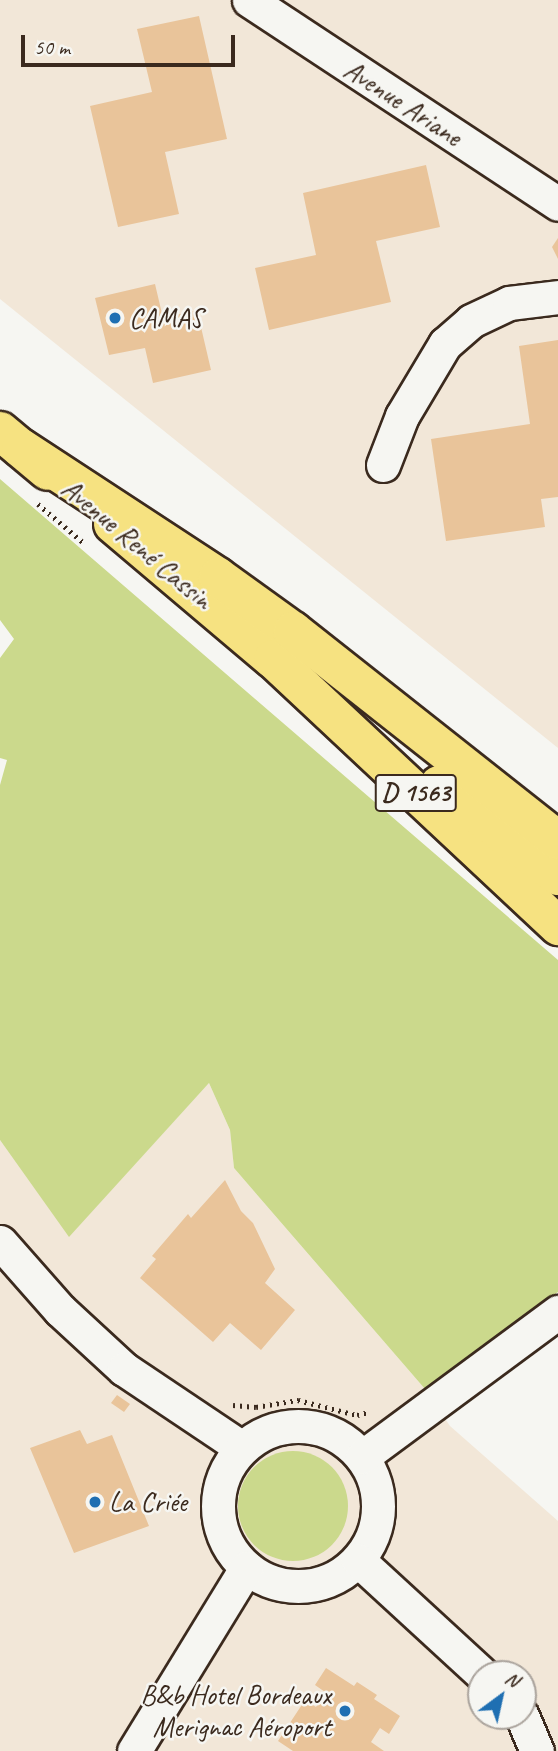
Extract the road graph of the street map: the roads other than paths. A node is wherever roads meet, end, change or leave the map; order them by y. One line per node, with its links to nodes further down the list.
1 (249, 0): 2 (street, Avenue Ariane)
2 (558, 204)
3 (558, 297): 5 (street)
4 (10, 440): 6 (main road, Avenue René Cassin / D 1563); 7 (main road)
5 (383, 465)
6 (273, 659): 8 (main road, Avenue René Cassin / D 1563); 9 (main road, Avenue René Cassin / D 1563)
7 (558, 840)
8 (558, 876)
9 (558, 926)
10 (0, 1242): 12 (street)
11 (558, 1312): 13 (street)
12 (242, 1448): 13 (street); 15 (street)
13 (362, 1457): 14 (street)
14 (358, 1560): 15 (street); 16 (street)
15 (246, 1568): 18 (street)
16 (467, 1660)
17 (529, 1730): 19 (street)
18 (134, 1751)
19 (537, 1751)

